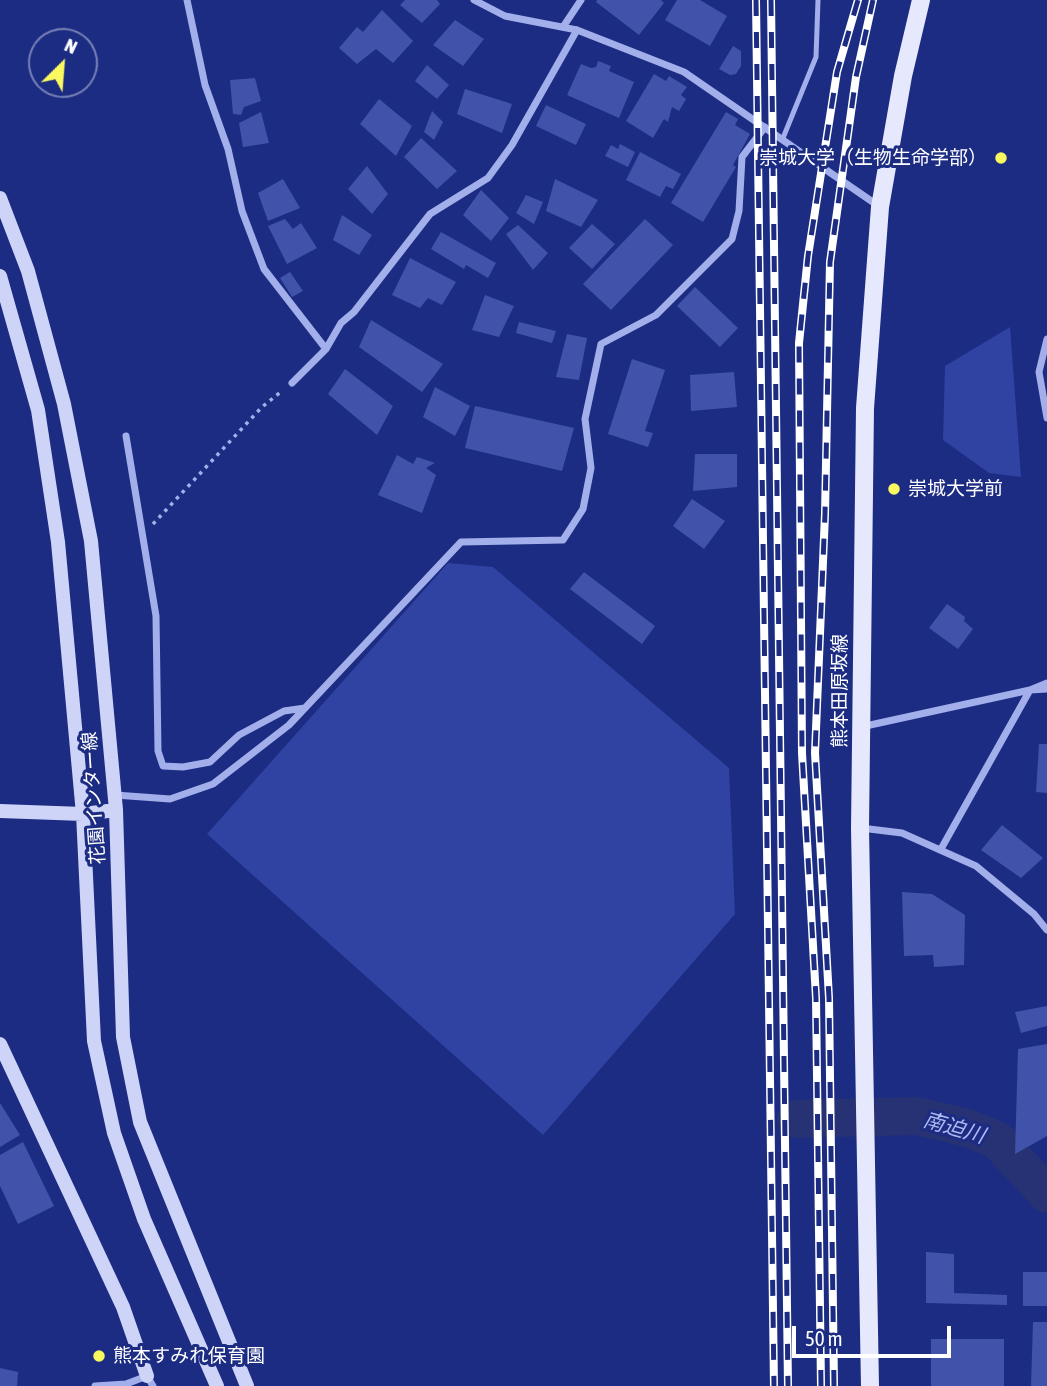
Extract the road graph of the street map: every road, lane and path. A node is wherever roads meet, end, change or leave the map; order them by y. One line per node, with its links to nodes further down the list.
1 (187, 0): 14 (street)
2 (474, 0): 6 (street)
3 (581, 0): 6 (street)
4 (818, 0): 9 (lane)
5 (921, 0): 11 (main road, 熊本田原坂線)
6 (563, 27): 7 (street)
7 (578, 30): 8 (street); 14 (street)
8 (765, 127): 9 (street); 22 (street)
9 (783, 138): 11 (street)
10 (0, 198): 24 (main road, 花園インター線)
11 (880, 208): 23 (main road, 熊本田原坂線)
12 (0, 276): 26 (main road, 花園インター線)
13 (1047, 339): 16 (street)
14 (326, 349): 15 (street)
15 (292, 383): 18 (path)
16 (1047, 418)
17 (127, 436): 18 (street)
18 (145, 533): 22 (street)
19 (1047, 683): 21 (street)
20 (1047, 689): 21 (street)
21 (1030, 690): 23 (street); 28 (street)
22 (305, 708): 24 (street)
23 (861, 727): 27 (main road, 熊本田原坂線)
24 (115, 803): 26 (main road); 34 (main road, 花園インター線)
25 (0, 811): 26 (main road)
26 (83, 814): 33 (main road, 花園インター線)
27 (860, 828): 28 (street); 35 (main road, 熊本田原坂線)
28 (941, 849): 29 (street)
29 (1047, 930)
30 (0, 1044): 31 (main road)
31 (150, 1381): 32 (street)
32 (94, 1386)
33 (217, 1386)
34 (247, 1386)
35 (870, 1386)

